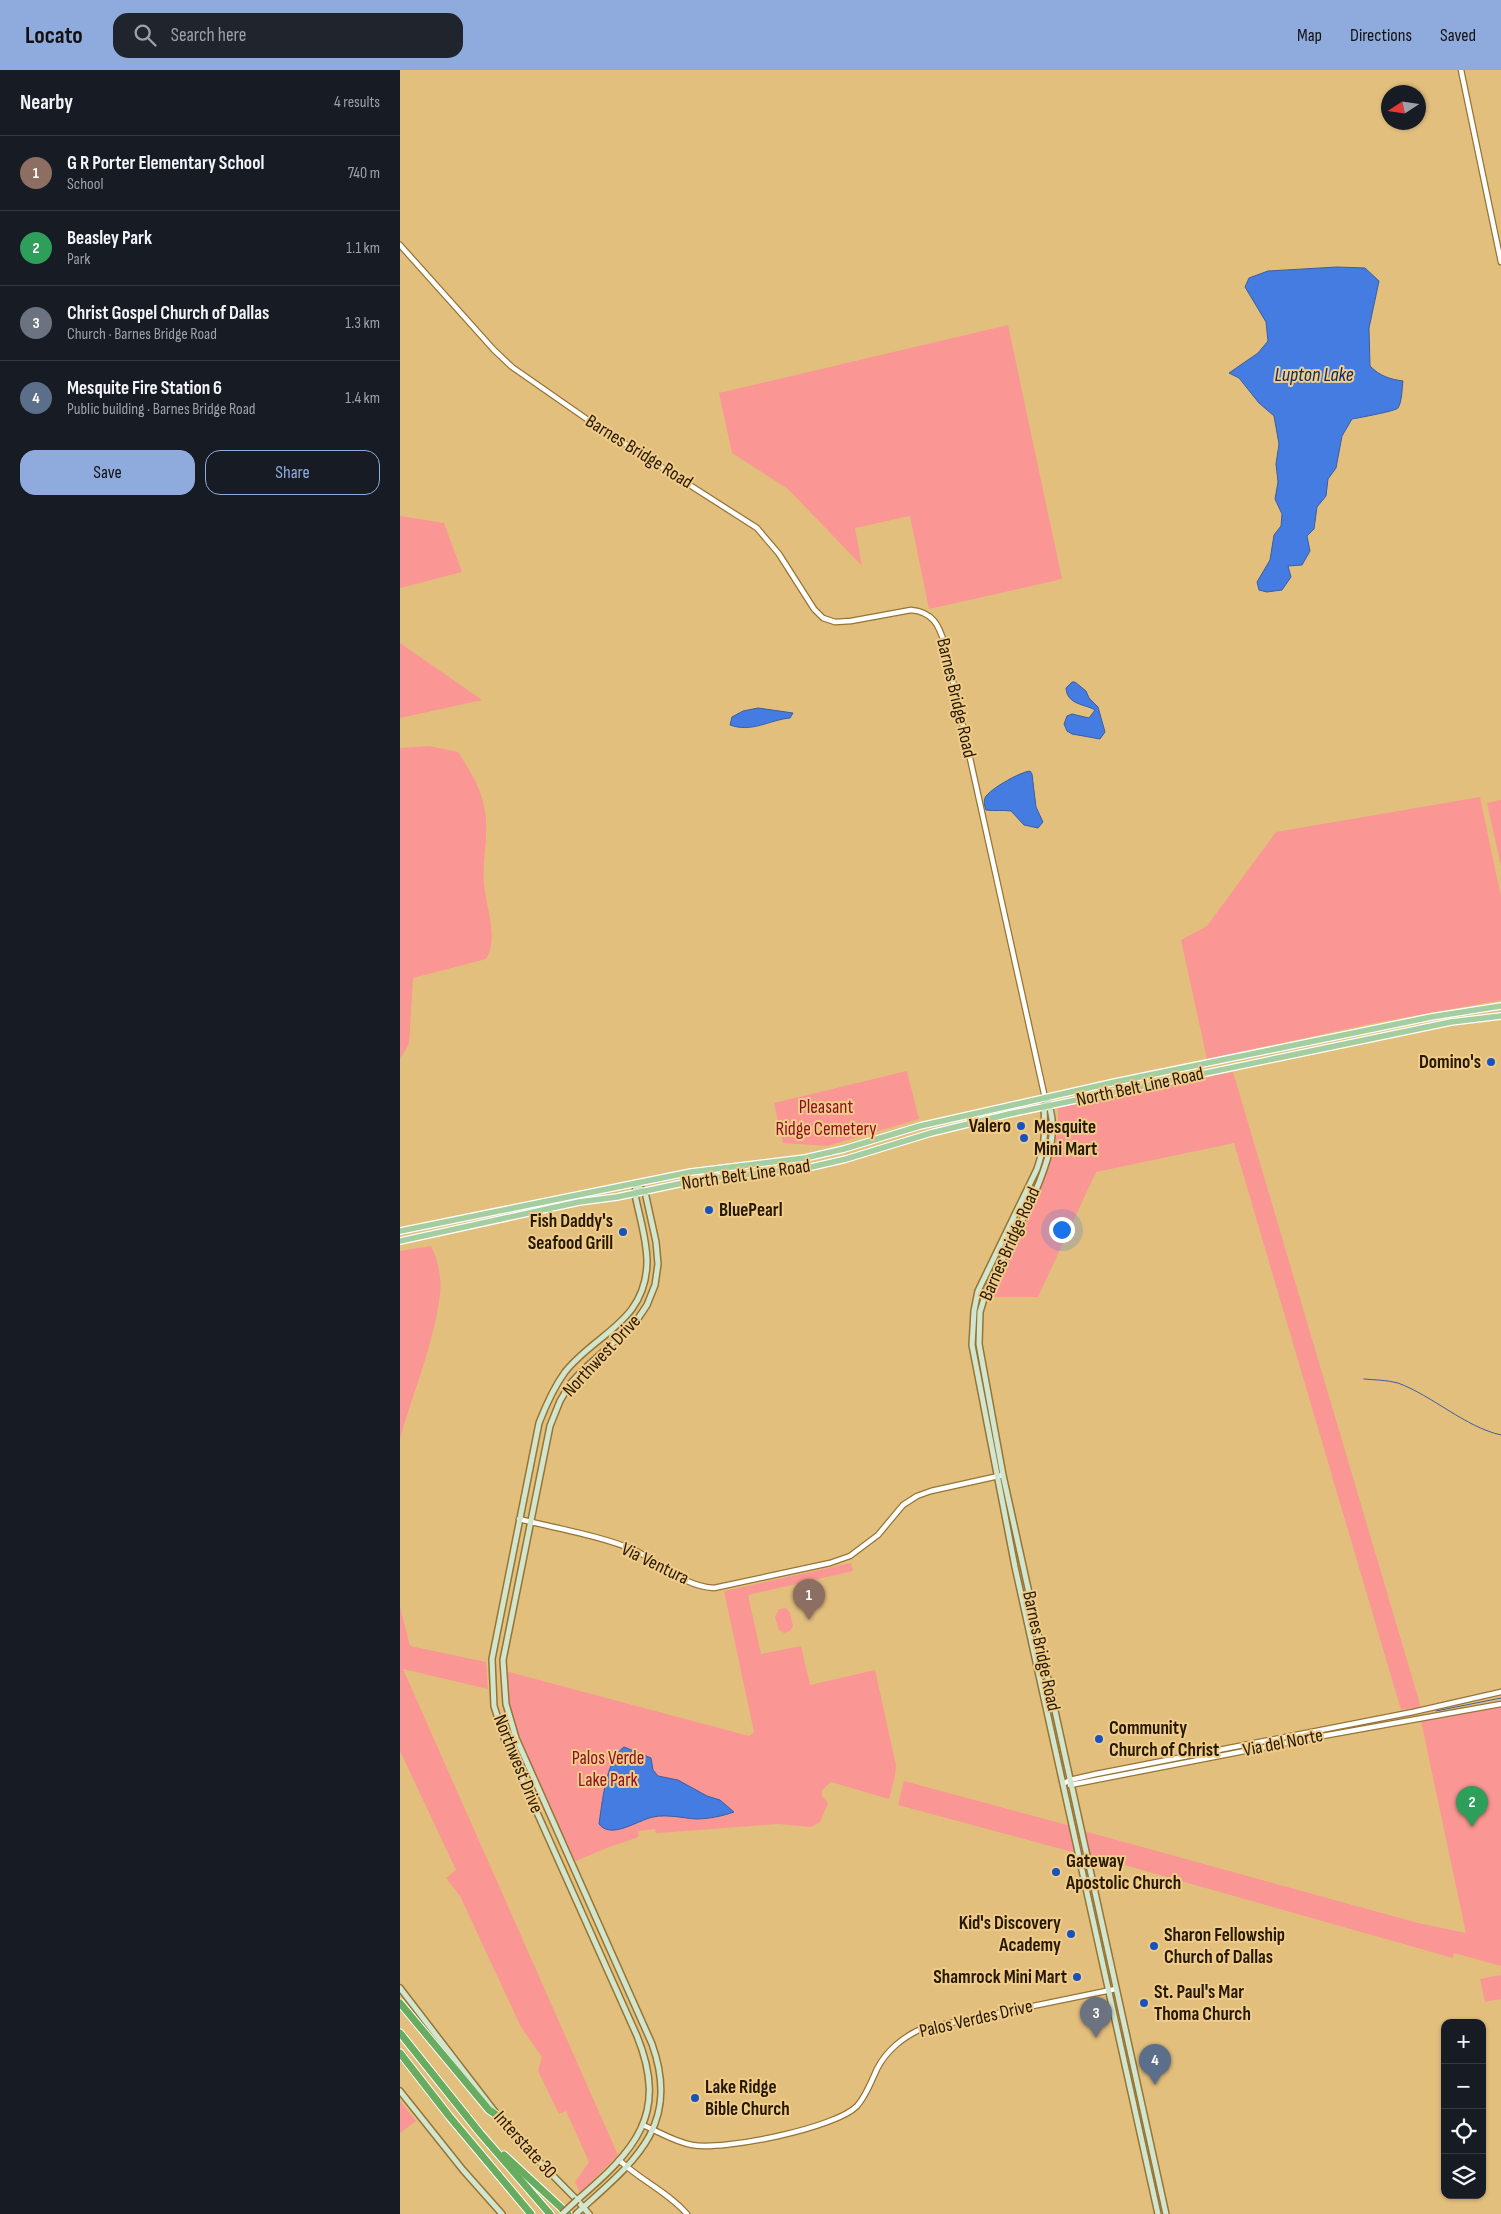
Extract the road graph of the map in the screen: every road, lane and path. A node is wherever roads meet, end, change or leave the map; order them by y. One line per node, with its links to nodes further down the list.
1 (1461, 70): 3 (street)
2 (400, 245): 10 (street, Barnes Bridge Road)
3 (1501, 262)
4 (1501, 1006): 6 (main road, North Belt Line Road)
5 (1501, 1016): 7 (main road, North Belt Line Road)
6 (1431, 1018): 7 (main road); 8 (main road, North Belt Line Road)
7 (1433, 1026): 9 (main road, North Belt Line Road)
8 (1277, 1049): 9 (main road); 10 (main road, North Belt Line Road)
9 (1280, 1058): 11 (main road, North Belt Line Road)
10 (1045, 1098): 11 (main road, Barnes Bridge Road); 12 (main road, North Belt Line Road)
11 (1047, 1106): 13 (main road, North Belt Line Road); 24 (main road, Barnes Bridge Road); 25 (main road, Barnes Bridge Road)
12 (943, 1120): 13 (main road); 14 (main road, North Belt Line Road)
13 (946, 1129): 15 (main road, North Belt Line Road)
14 (805, 1158): 15 (main road); 16 (main road, North Belt Line Road)
15 (807, 1168): 17 (main road, North Belt Line Road)
16 (636, 1184): 17 (main road); 18 (main road, North Belt Line Road); 19 (main road, Northwest Drive)
17 (645, 1192): 19 (main road, North Belt Line Road); 32 (main road, Northwest Drive)
18 (585, 1193): 20 (main road); 21 (main road, North Belt Line Road)
19 (635, 1194): 20 (main road, North Belt Line Road); 31 (main road, Northwest Drive)
20 (586, 1201): 22 (main road, North Belt Line Road)
21 (462, 1219): 22 (main road); 23 (main road, North Belt Line Road)
22 (464, 1228): 26 (main road, North Belt Line Road)
23 (400, 1231)
24 (1004, 1237): 25 (main road); 27 (main road, Barnes Bridge Road)
25 (1010, 1240): 28 (main road, Barnes Bridge Road)
26 (400, 1242)
27 (984, 1279): 28 (main road); 30 (main road, Barnes Bridge Road)
28 (991, 1282): 29 (main road, Barnes Bridge Road)
29 (1003, 1475): 30 (street, Via Ventura); 35 (main road, Barnes Bridge Road)
30 (996, 1476): 32 (street, Via Ventura); 36 (main road, Barnes Bridge Road)
31 (519, 1519): 32 (street, Via Ventura); 47 (main road, Northwest Drive)
32 (530, 1522): 48 (main road, Northwest Drive)
33 (1501, 1692): 35 (street, Via del Norte)
34 (1501, 1704): 35 (street, Via del Norte)
35 (1070, 1783): 36 (street, Via del Norte); 37 (main road, Barnes Bridge Road)
36 (1064, 1784): 38 (main road, Barnes Bridge Road)
37 (1100, 1917): 38 (main road); 40 (main road, Barnes Bridge Road)
38 (1093, 1918): 41 (main road, Barnes Bridge Road)
39 (400, 1988): 46 (main road, Interstate 30)
40 (1116, 1989): 41 (street, Palos Verdes Drive); 63 (main road, Barnes Bridge Road)
41 (1109, 1990): 48 (street, Palos Verdes Drive); 62 (main road, Barnes Bridge Road)
42 (400, 2003): 46 (highway)
43 (400, 2033): 49 (highway)
44 (400, 2053): 54 (highway)
45 (400, 2091): 55 (main road)
46 (498, 2116): 52 (main road, Interstate 30)
47 (643, 2125): 48 (street, Palos Verdes Drive); 50 (main road, Northwest Drive)
48 (653, 2129): 51 (main road, Northwest Drive)
49 (480, 2133): 56 (highway); 58 (highway)
50 (619, 2160): 51 (street); 52 (main road, Northwest Drive)
51 (627, 2168): 53 (main road, Northwest Drive); 61 (street)
52 (577, 2200): 53 (main road, Interstate 30); 57 (main road, Northwest Drive, bridge)
53 (583, 2207): 59 (main road, Northwest Drive); 60 (main road, Interstate 30)
54 (530, 2213)
55 (502, 2214)
56 (550, 2214)
57 (562, 2214)
58 (568, 2214)
59 (576, 2214)
60 (588, 2214)
61 (687, 2214)
62 (1158, 2214)
63 (1166, 2214)

